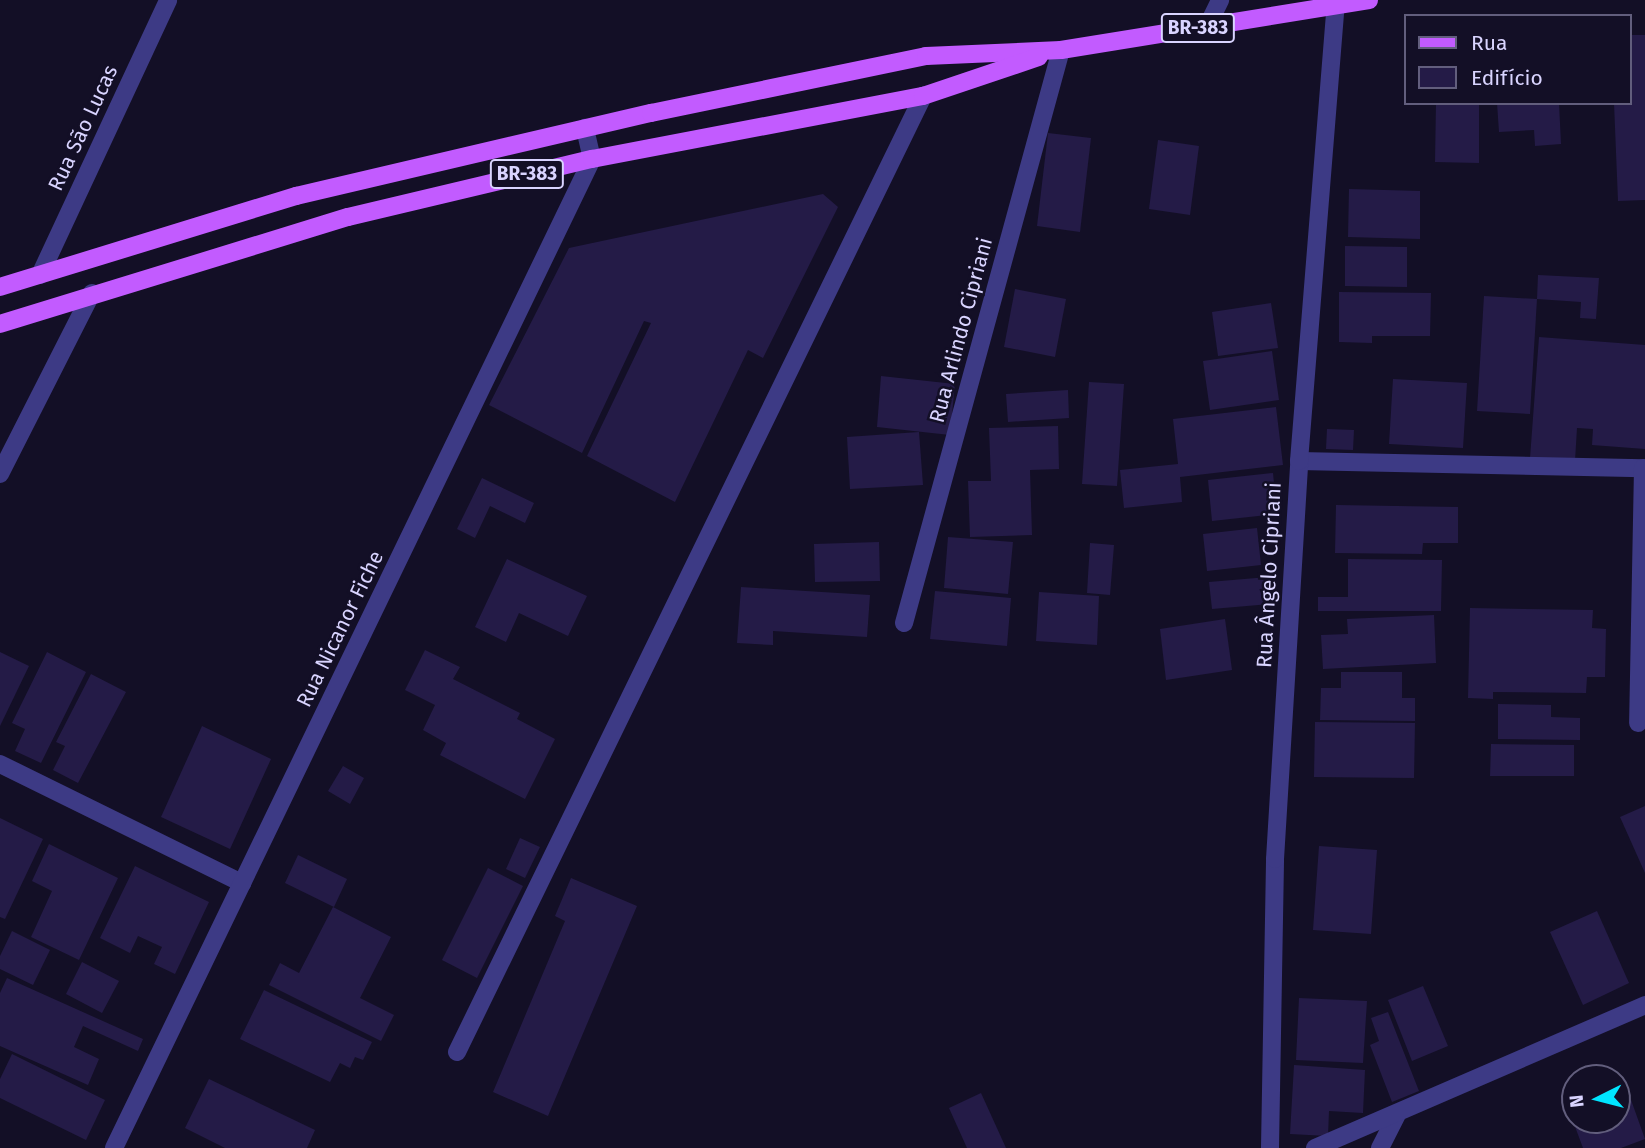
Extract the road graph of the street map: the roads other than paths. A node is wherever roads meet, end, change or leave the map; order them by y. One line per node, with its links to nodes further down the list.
1 (168, 0): 10 (street, Rua São Lucas)
2 (1220, 0): 5 (street)
3 (1369, 0): 4 (main road, BR-383)
4 (1336, 6): 5 (main road, BR-383); 14 (street, Rua Ângelo Cipriani)
5 (1207, 27): 6 (main road, BR-383)
6 (1061, 50): 7 (main road, BR-383); 8 (main road, BR-383); 16 (street, Rua Arlindo Cipriani)
7 (923, 96): 9 (main road, BR-383); 21 (street)
8 (585, 128): 9 (street); 10 (main road, BR-383)
9 (592, 159): 12 (main road, BR-383); 19 (street, Rua Nicanor Fiche)
10 (40, 275): 11 (main road, BR-383)
11 (0, 287)
12 (92, 293): 13 (main road, BR-383); 15 (street)
13 (0, 324)
14 (1299, 461): 17 (street); 24 (street, Rua Ângelo Cipriani)
15 (0, 474)
16 (904, 622)
17 (1638, 723)
18 (0, 764): 19 (street)
19 (242, 883): 23 (street, Rua Nicanor Fiche)
20 (1645, 1005): 22 (street)
21 (457, 1052)
22 (1397, 1115): 25 (street); 26 (street)
23 (114, 1148)
24 (1270, 1148)
25 (1315, 1148)
26 (1380, 1148)

